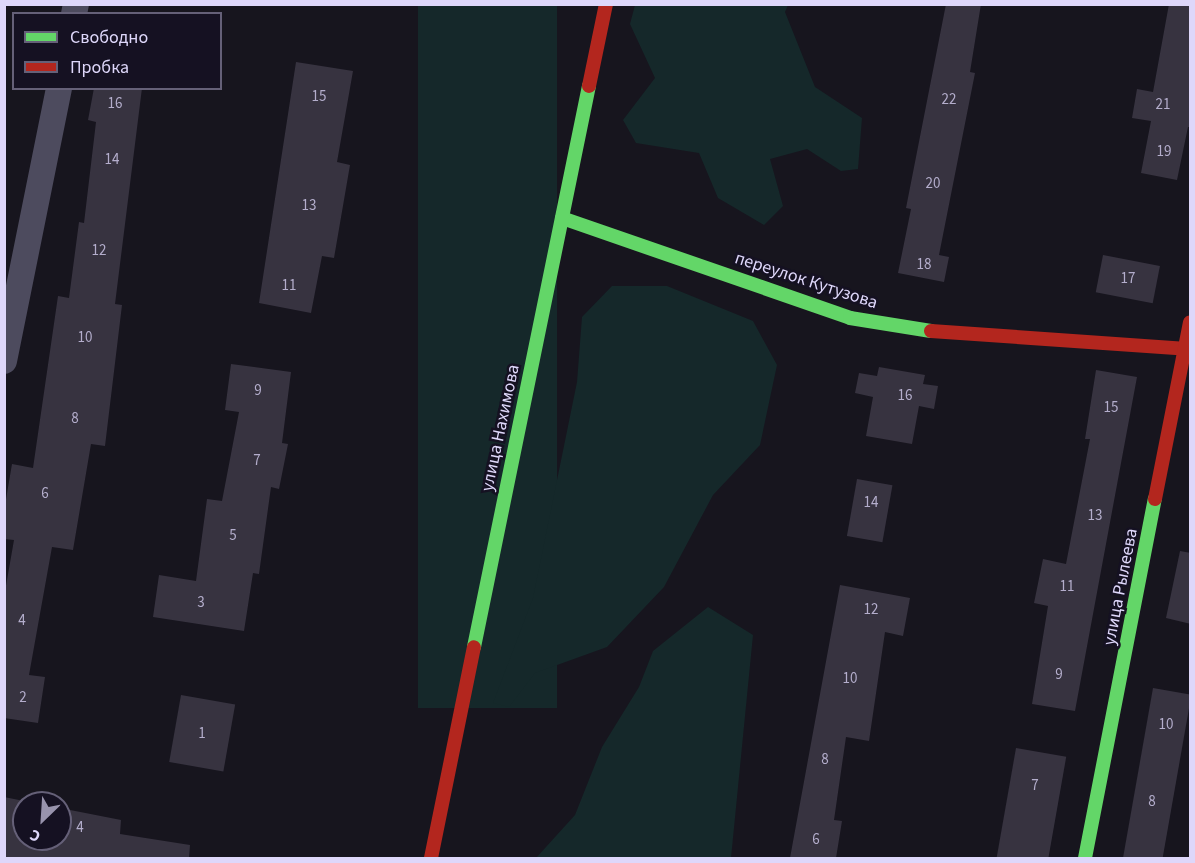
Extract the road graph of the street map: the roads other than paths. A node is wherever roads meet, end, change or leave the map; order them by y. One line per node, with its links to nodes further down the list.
1 (606, 4): 3 (street, улица Нахимова)
2 (59, 90): 6 (street)
3 (562, 218): 5 (street, переулок Кутузова); 7 (street, улица Нахимова)
4 (1191, 322): 5 (street, улица Рылеева)
5 (1188, 349): 8 (street, улица Рылеева)
6 (4, 362)
7 (431, 858)
8 (1085, 858)

